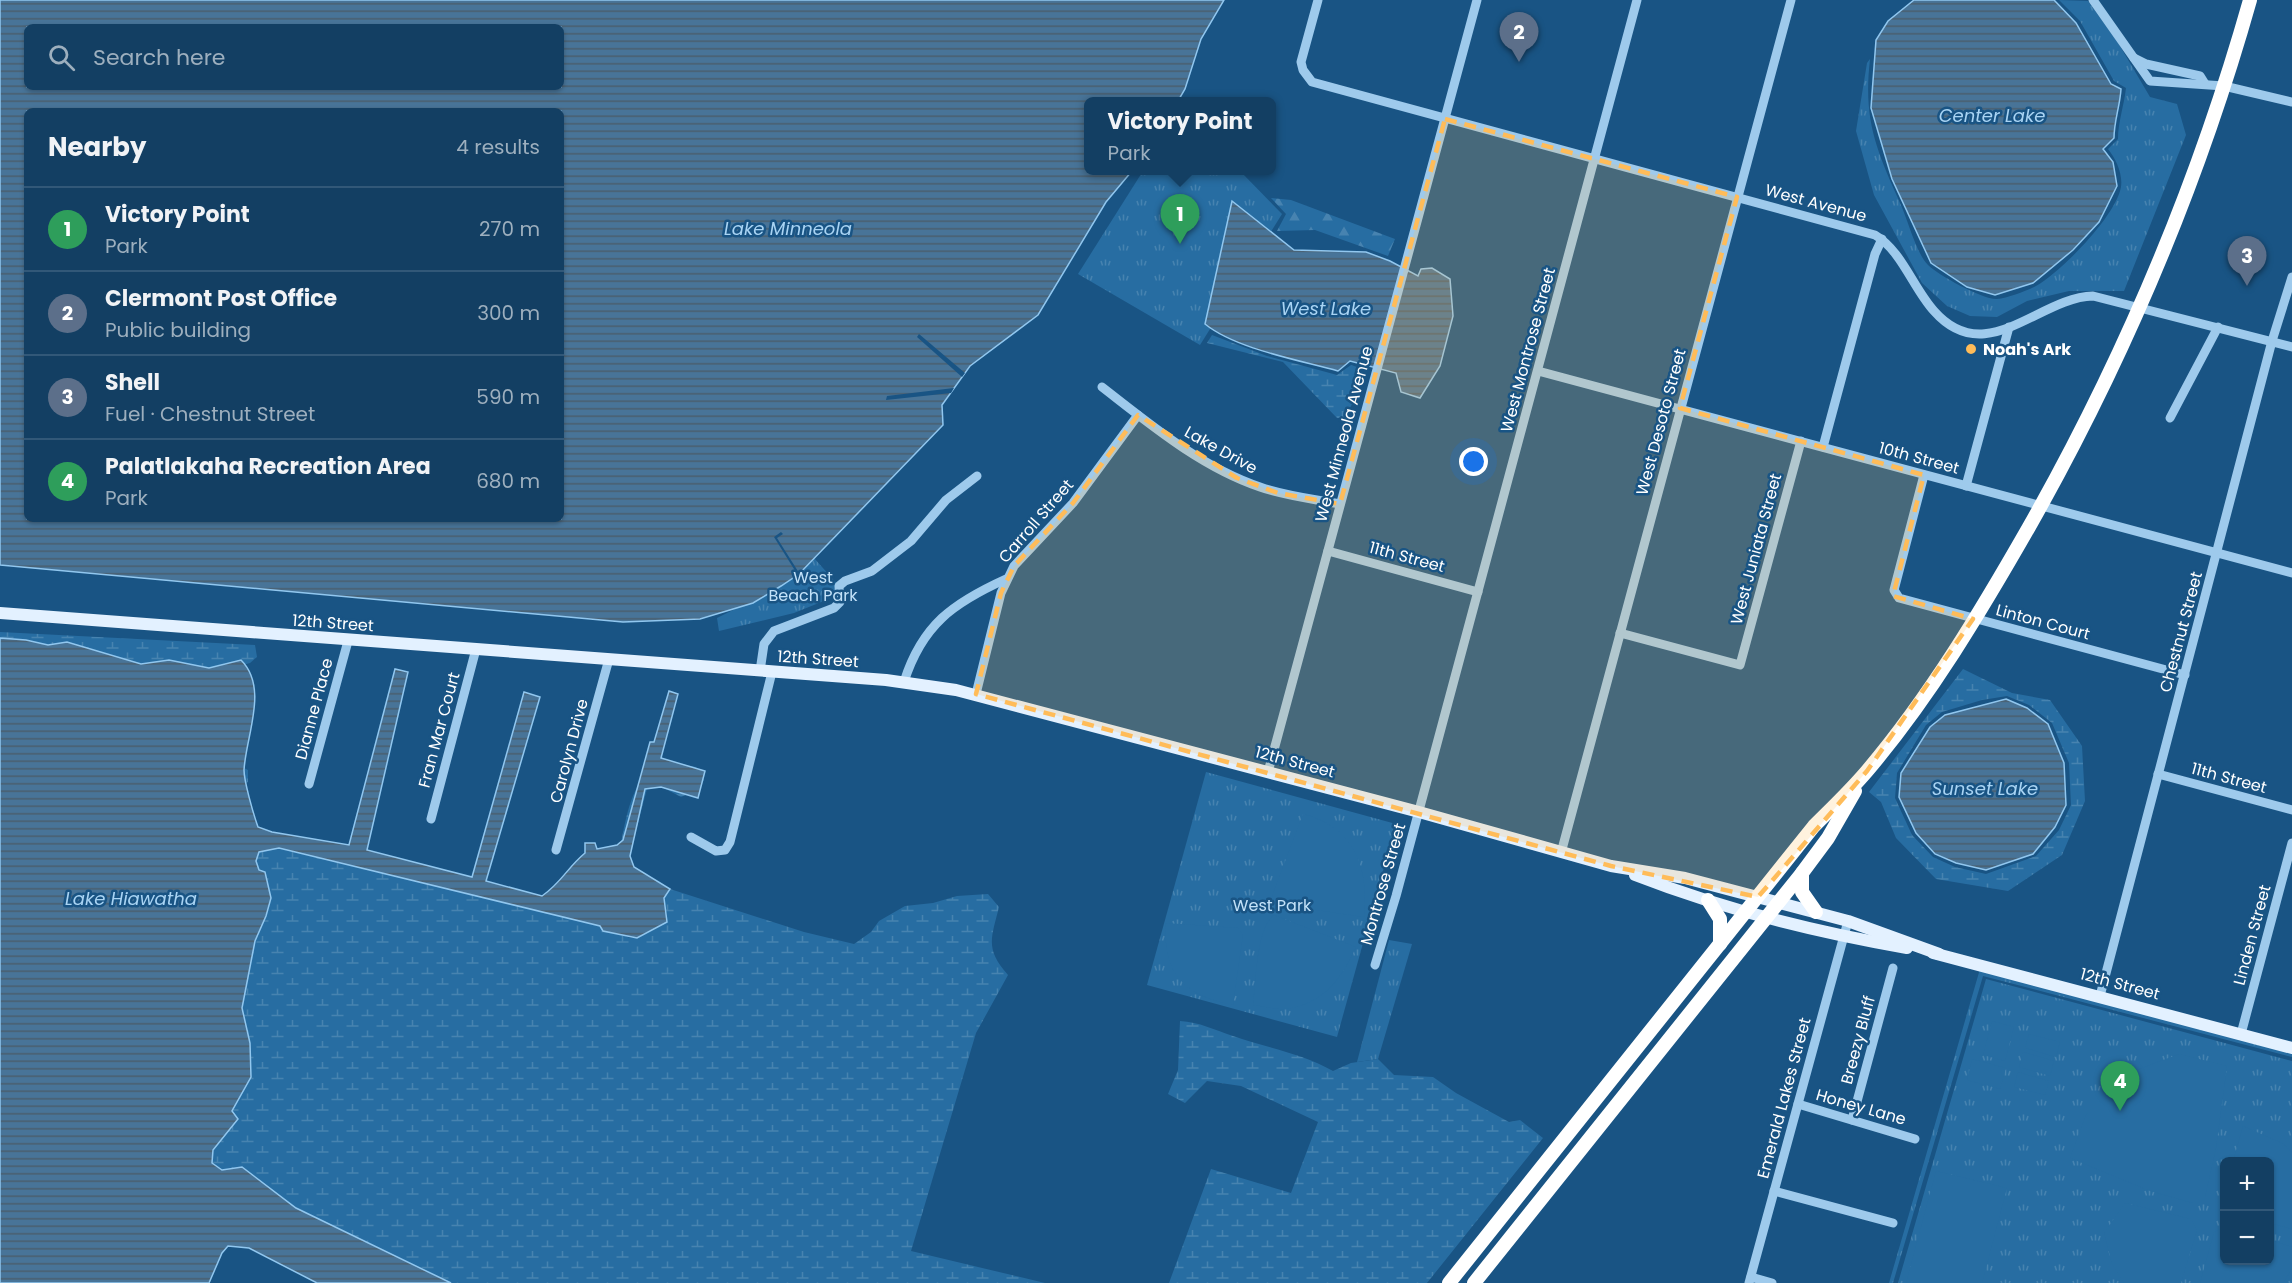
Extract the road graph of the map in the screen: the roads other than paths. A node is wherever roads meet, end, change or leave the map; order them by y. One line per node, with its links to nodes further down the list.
1 (1318, 0): 11 (street, West Avenue)
2 (1477, 0): 11 (street, West Minneola Avenue)
3 (1637, 0): 12 (street, West Montrose Street)
4 (1791, 0): 13 (street, West Desoto Street)
5 (2093, 0): 7 (street)
6 (2250, 0): 9 (highway)
7 (2132, 57): 8 (street); 8 (street)
8 (2205, 84): 9 (street)
9 (2224, 86): 10 (street); 16 (highway)
10 (2292, 102)
11 (1445, 119): 12 (street, West Avenue); 31 (street, West Minneola Avenue)
12 (1596, 159): 13 (street, West Avenue); 21 (street, West Montrose Street)
13 (1737, 197): 14 (street, West Avenue); 23 (street, West Desoto Street)
14 (1882, 239): 17 (street, West Avenue); 27 (street)
15 (2292, 277): 19 (street, Chestnut Street)
16 (2140, 307): 17 (street, West Avenue); 18 (street, West Avenue); 32 (highway)
17 (2009, 327): 30 (street)
18 (2218, 327): 19 (street, West Avenue); 25 (street)
19 (2272, 341): 20 (street, West Avenue); 34 (street, Chestnut Street)
20 (2292, 347)
21 (1538, 371): 23 (street, 10th Street); 37 (street, West Montrose Street)
22 (1102, 387): 24 (street, Lake Drive)
23 (1680, 408): 26 (street, 10th Street); 40 (street, West Desoto Street)
24 (1138, 415): 31 (street, Lake Drive); 36 (street, Carroll Street)
25 (2170, 417)
26 (1801, 441): 27 (street, 10th Street); 40 (street, West Juniata Street)
27 (1823, 447): 28 (street, 10th Street)
28 (1924, 475): 30 (street, 10th Street); 39 (street, Linton Court)
29 (977, 476): 44 (street)
30 (1966, 486): 32 (street, 10th Street)
31 (1340, 504): 33 (street, West Minneola Avenue)
32 (2040, 506): 34 (street, 10th Street); 39 (highway)
33 (1328, 551): 37 (street, 11th Street); 49 (street, West Minneola Avenue)
34 (2218, 553): 35 (street, 10th Street); 45 (street, Chestnut Street)
35 (2292, 573)
36 (1006, 579): 46 (street); 47 (street, Carroll Street)
37 (1478, 592): 53 (street, West Montrose Street)
38 (0, 613): 41 (main road, 12th Street)
39 (1973, 619): 45 (street, Linton Court); 48 (highway)
40 (1620, 633): 58 (street, West Desoto Street)
41 (348, 641): 42 (main road, 12th Street); 51 (street, Dianne Place)
42 (476, 650): 43 (main road, 12th Street); 54 (street, Fran Mar Court)
43 (609, 660): 44 (main road, 12th Street); 57 (street, Carolyn Drive)
44 (766, 671): 46 (main road, 12th Street); 55 (street)
45 (2185, 675): 50 (street, Chestnut Street)
46 (904, 682): 47 (main road, 12th Street)
47 (975, 694): 49 (main road, 12th Street)
48 (1867, 771): 60 (highway); 63 (highway)
49 (1268, 772): 53 (main road, 12th Street)
50 (2158, 774): 52 (street, 11th Street); 75 (street, Chestnut Street)
51 (309, 784)
52 (2292, 810)
53 (1419, 812): 58 (main road, 12th Street); 73 (street, Montrose Street)
54 (431, 819)
55 (691, 837)
56 (2292, 843): 76 (street, Linden Street)
57 (556, 850)
58 (1561, 853): 59 (main road, 12th Street)
59 (1611, 866): 61 (main road, 12th Street); 62 (main road, 12th Street)
60 (1802, 873): 65 (highway); 67 (highway)
61 (1685, 878): 62 (street); 63 (main road, 12th Street)
62 (1680, 893): 64 (main road, 12th Street)
63 (1758, 897): 65 (main road, 12th Street); 66 (highway)
64 (1708, 900): 66 (main road, 12th Street); 71 (highway)
65 (1778, 902): 67 (main road, 12th Street); 68 (highway)
66 (1747, 911): 68 (main road, 12th Street); 71 (highway)
67 (1816, 912): 69 (main road, 12th Street)
68 (1766, 916): 70 (main road, 12th Street); 85 (highway)
69 (1848, 921): 70 (street, Emerald Lakes Street); 72 (main road, 12th Street)
70 (1843, 937): 72 (main road, 12th Street); 78 (street, Emerald Lakes Street)
71 (1720, 944): 84 (highway)
72 (1939, 954): 75 (main road, 12th Street)
73 (1375, 965)
74 (1893, 968): 79 (street, Breezy Bluff)
75 (2100, 996): 76 (main road, 12th Street)
76 (2241, 1034): 77 (main road, 12th Street)
77 (2292, 1048)
78 (1798, 1104): 79 (street, Honey Lane); 81 (street, Emerald Lakes Street)
79 (1852, 1119): 80 (street, Honey Lane)
80 (1915, 1139)
81 (1774, 1191): 82 (street); 83 (street, Emerald Lakes Street)
82 (1893, 1223)
83 (1750, 1280): 86 (street)
84 (1449, 1283)
85 (1474, 1283)
86 (1772, 1283)

